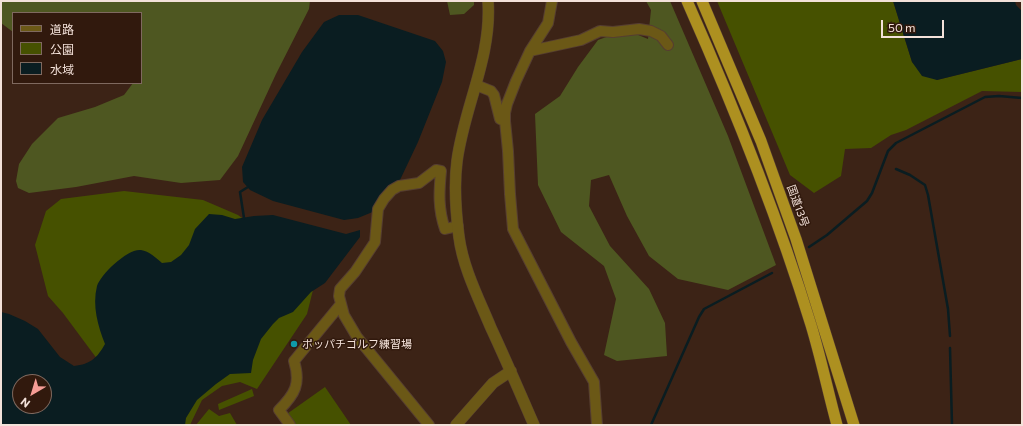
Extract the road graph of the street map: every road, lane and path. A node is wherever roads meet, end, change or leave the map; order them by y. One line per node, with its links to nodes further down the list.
1 (488, 1): 7 (street)
2 (552, 1): 6 (street)
3 (687, 1): 17 (highway)
4 (702, 1): 18 (highway, 国道13号)
5 (668, 45): 6 (street)
6 (530, 51): 8 (street)
7 (476, 85): 8 (street); 9 (street)
8 (505, 121): 16 (street)
9 (458, 226): 10 (street); 11 (street)
10 (341, 304): 12 (street); 13 (street)
11 (511, 371): 14 (street); 15 (street)
12 (290, 425)
13 (429, 425)
14 (456, 425)
15 (534, 425)
16 (597, 425)
17 (837, 425)
18 (854, 425)

